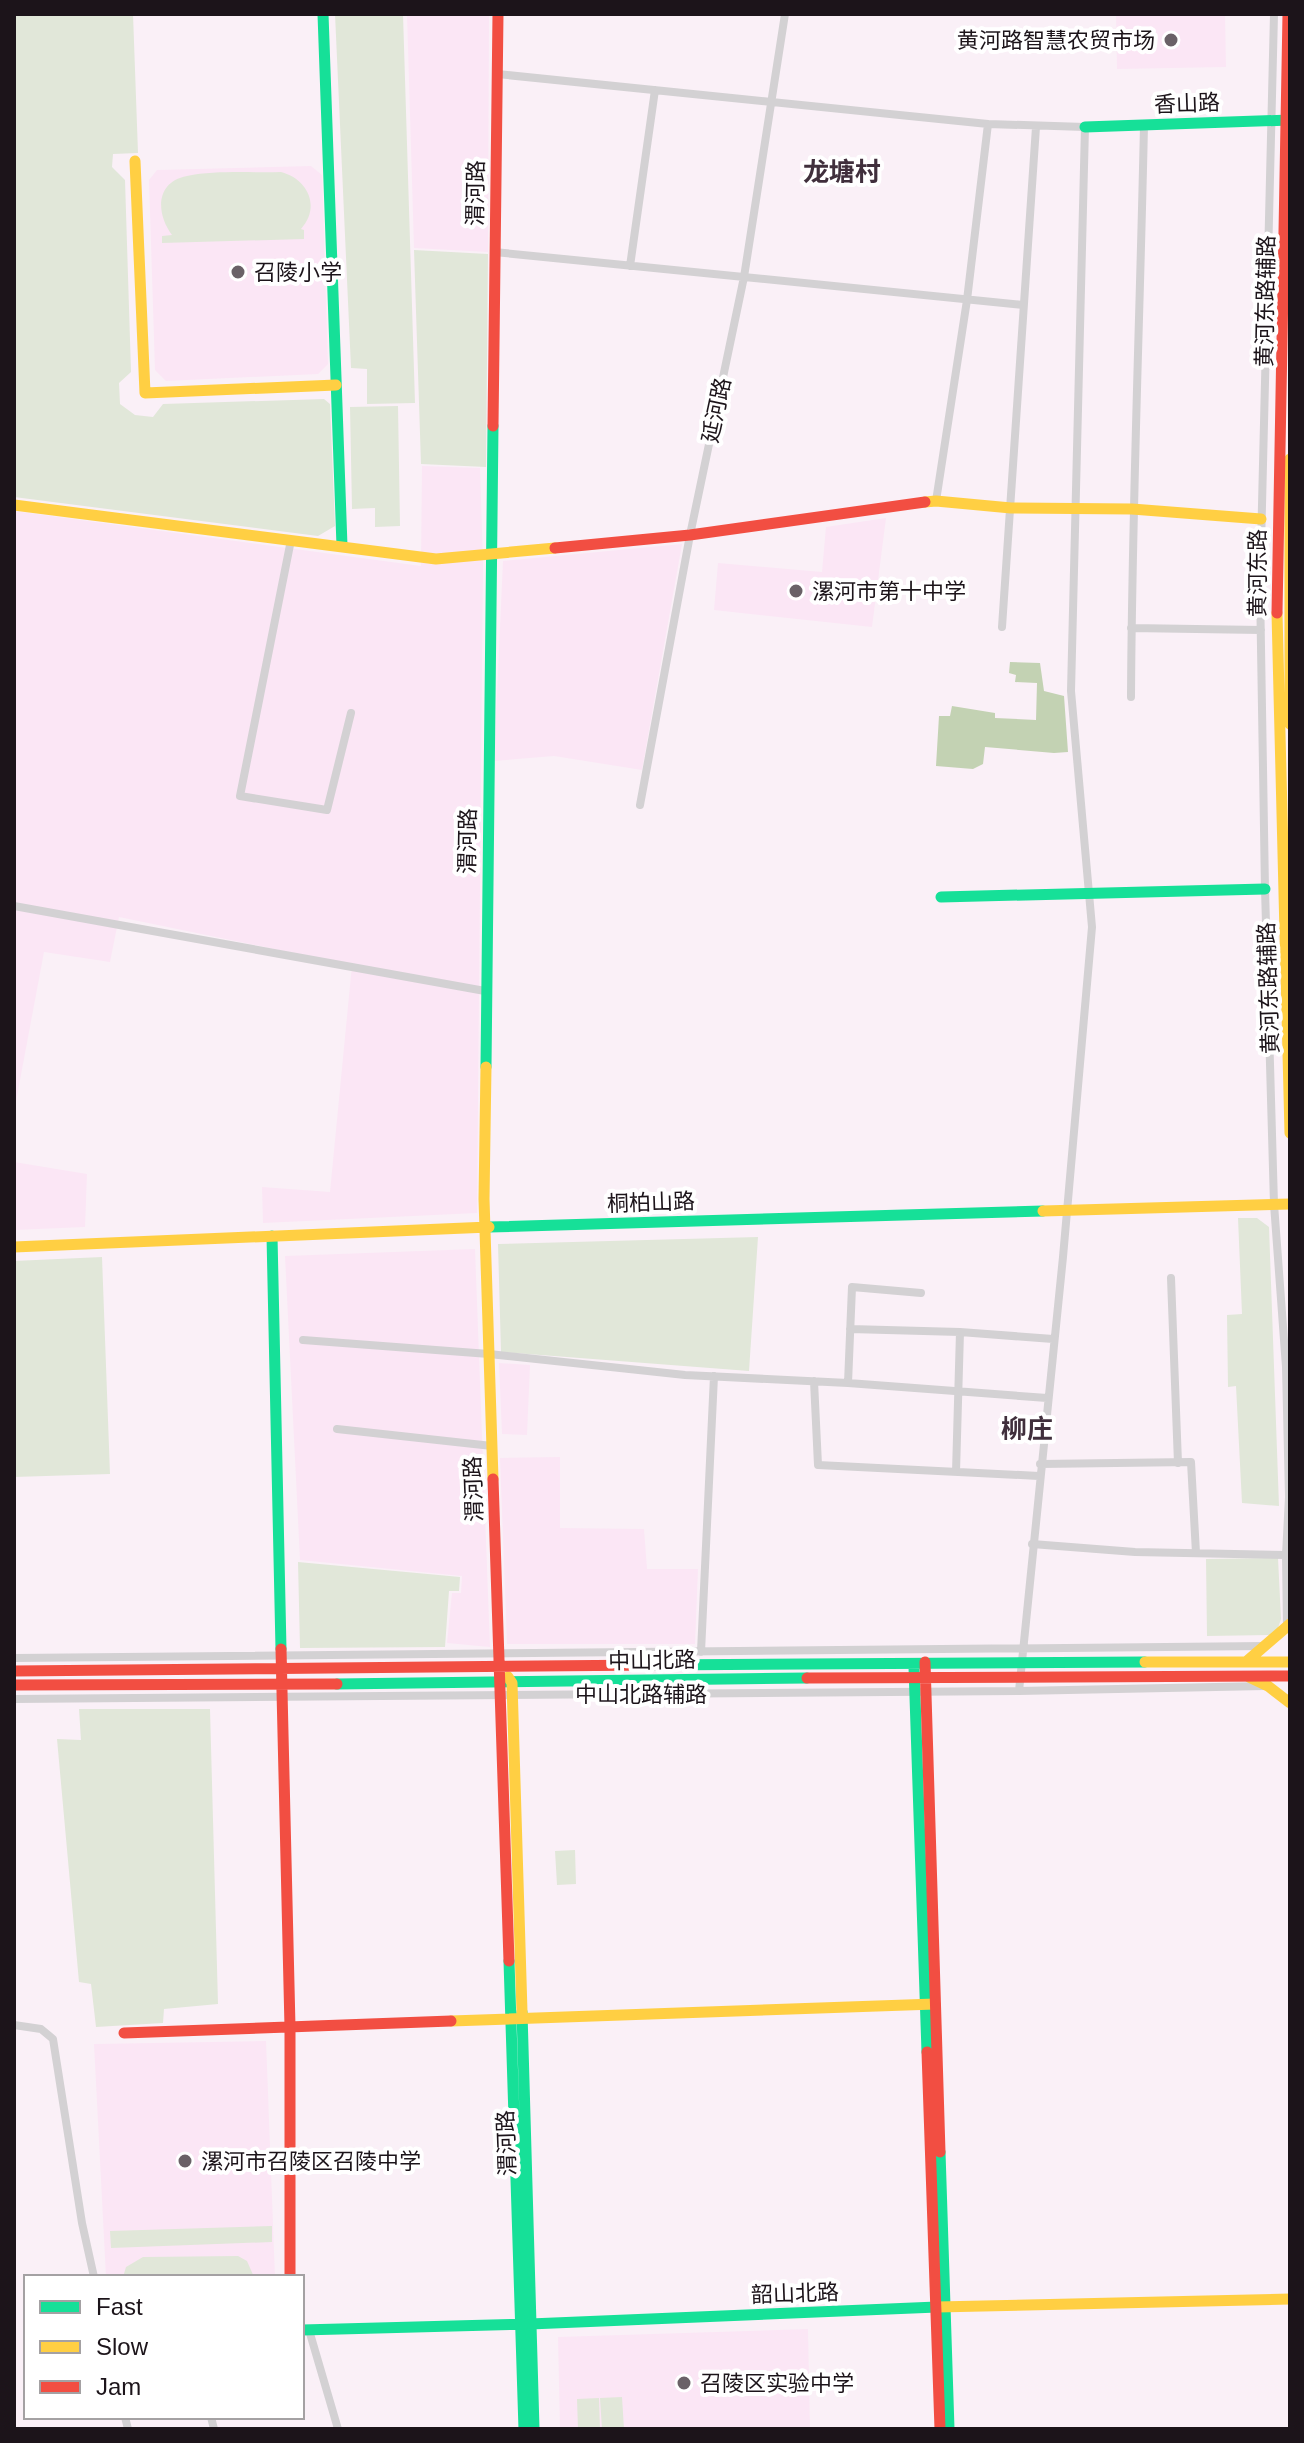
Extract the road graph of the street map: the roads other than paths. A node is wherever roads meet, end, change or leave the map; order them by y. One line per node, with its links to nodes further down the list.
1 (323, 14): 21 (street)
2 (498, 14): 6 (street, 渭河路)
3 (785, 14): 8 (street, 延河路)
4 (1274, 14): 9 (street, 黄河东路辅路)
5 (1288, 14): 10 (street, 黄河东路)
6 (497, 74): 7 (street); 16 (street, 渭河路)
7 (655, 90): 8 (street); 17 (street)
8 (772, 102): 11 (street); 18 (street, 延河路)
9 (1271, 120): 10 (street, 香山路); 12 (street, 香山路); 28 (street, 黄河东路辅路)
10 (1287, 120): 35 (street, 黄河东路)
11 (988, 124): 13 (street); 19 (street)
12 (1144, 125): 14 (street, 香山路); 27 (street)
13 (1036, 127): 14 (street); 20 (street)
14 (1085, 127): 26 (street)
15 (135, 161): 21 (street)
16 (494, 252): 17 (street); 33 (street, 渭河路)
17 (630, 266): 18 (street)
18 (744, 277): 19 (street); 30 (street, 延河路)
19 (967, 300): 20 (street); 23 (street)
20 (1023, 305): 25 (street)
21 (336, 385): 32 (street)
22 (1290, 459): 29 (street, 黄河东路)
23 (936, 501): 25 (street); 30 (street)
24 (14, 505): 31 (street)
25 (1011, 508): 26 (street); 37 (street)
26 (1074, 509): 27 (street); 46 (street)
27 (1132, 509): 28 (street); 38 (street)
28 (1261, 519): 34 (street, 黄河东路辅路)
29 (1289, 526): 36 (street, 黄河东路)
30 (690, 535): 33 (street); 44 (street, 延河路)
31 (291, 540): 32 (street); 42 (street)
32 (342, 546): 33 (street)
33 (491, 553): 49 (street, 渭河路)
34 (1260, 587): 35 (street); 39 (street, 黄河东路辅路)
35 (1276, 587): 36 (street); 50 (street, 黄河东路)
36 (1289, 587): 40 (street, 黄河东路)
37 (1002, 627)
38 (1131, 628): 39 (street); 41 (street)
39 (1261, 630): 45 (street, 黄河东路辅路)
40 (1289, 654): 43 (street, 黄河东路)
41 (1131, 697)
42 (351, 713)
43 (1290, 724)
44 (640, 805)
45 (1265, 889): 46 (street); 51 (street, 黄河东路辅路)
46 (1089, 893): 47 (street); 53 (street)
47 (941, 897)
48 (14, 906): 49 (street)
49 (485, 991): 54 (street, 渭河路)
50 (1290, 1133)
51 (1274, 1204): 52 (street, 桐柏山路); 53 (street, 桐柏山路); 77 (street, 黄河东路辅路)
52 (1290, 1204)
53 (1067, 1209): 54 (street, 桐柏山路); 61 (street)
54 (485, 1227): 55 (street, 桐柏山路); 63 (street, 渭河路)
55 (272, 1236): 56 (street, 桐柏山路); 81 (street)
56 (14, 1247)
57 (1171, 1278): 71 (street)
58 (921, 1293): 59 (street)
59 (850, 1329): 60 (street); 66 (street)
60 (960, 1332): 61 (street); 67 (street)
61 (1053, 1339): 68 (street)
62 (303, 1340): 63 (street)
63 (489, 1354): 64 (street); 70 (street, 渭河路)
64 (714, 1376): 65 (street); 80 (street)
65 (814, 1381): 66 (street); 73 (street)
66 (848, 1383): 67 (street)
67 (958, 1391): 68 (street); 73 (street)
68 (1047, 1398): 72 (street)
69 (337, 1429): 70 (street)
70 (492, 1446): 82 (street, 渭河路)
71 (1178, 1463): 72 (street); 76 (street)
72 (1040, 1464): 74 (street)
73 (956, 1472): 74 (street)
74 (1039, 1476): 75 (street)
75 (1032, 1544): 76 (street); 83 (street)
76 (1196, 1553): 77 (street)
77 (1286, 1555): 78 (street, 黄河东路辅路)
78 (1288, 1626): 79 (street)
79 (1266, 1646): 83 (street, 中山北路辅路); 86 (street)
80 (701, 1652): 82 (street, 中山北路辅路); 83 (street, 中山北路辅路)
81 (282, 1653): 82 (street, 中山北路辅路); 84 (street, 中山北路辅路); 89 (street)
82 (499, 1653): 88 (street, 渭河路)
83 (1022, 1656): 85 (street, 中山北路); 86 (street, 中山北路); 93 (street)
84 (14, 1658)
85 (920, 1662): 88 (street, 中山北路); 92 (street)
86 (1246, 1662): 87 (street, 中山北路)
87 (1290, 1662)
88 (500, 1667): 89 (street, 中山北路); 97 (street, 渭河路)
89 (282, 1670): 90 (street, 中山北路); 98 (street)
90 (14, 1671)
91 (1245, 1675): 93 (street, 中山北路); 94 (street, 中山北路); 96 (street)
92 (920, 1676): 93 (street, 中山北路); 97 (street, 中山北路); 100 (street)
93 (1020, 1676): 99 (street)
94 (1290, 1676)
95 (14, 1685): 98 (street, 中山北路)
96 (1268, 1686): 99 (street, 中山北路辅路); 102 (street)
97 (506, 1688): 98 (street, 中山北路); 100 (street, 中山北路辅路); 104 (street, 渭河路)
98 (283, 1690): 101 (street); 106 (street)
99 (1019, 1691): 100 (street, 中山北路辅路)
100 (921, 1692): 103 (street)
101 (14, 1699)
102 (1290, 1703)
103 (931, 2004): 104 (street); 111 (street)
104 (516, 2019): 106 (street); 112 (street, 渭河路)
105 (14, 2025): 108 (street)
106 (290, 2027): 107 (street); 109 (street)
107 (124, 2033)
108 (94, 2275)
109 (290, 2275)
110 (1290, 2299): 111 (street, 韶山北路)
111 (940, 2306): 112 (street, 韶山北路); 117 (street); 118 (street)
112 (526, 2324): 113 (street, 韶山北路); 115 (street, 渭河路); 116 (street, 渭河路)
113 (306, 2330): 114 (street)
114 (338, 2429)
115 (524, 2429)
116 (534, 2429)
117 (940, 2429)
118 (949, 2429)

